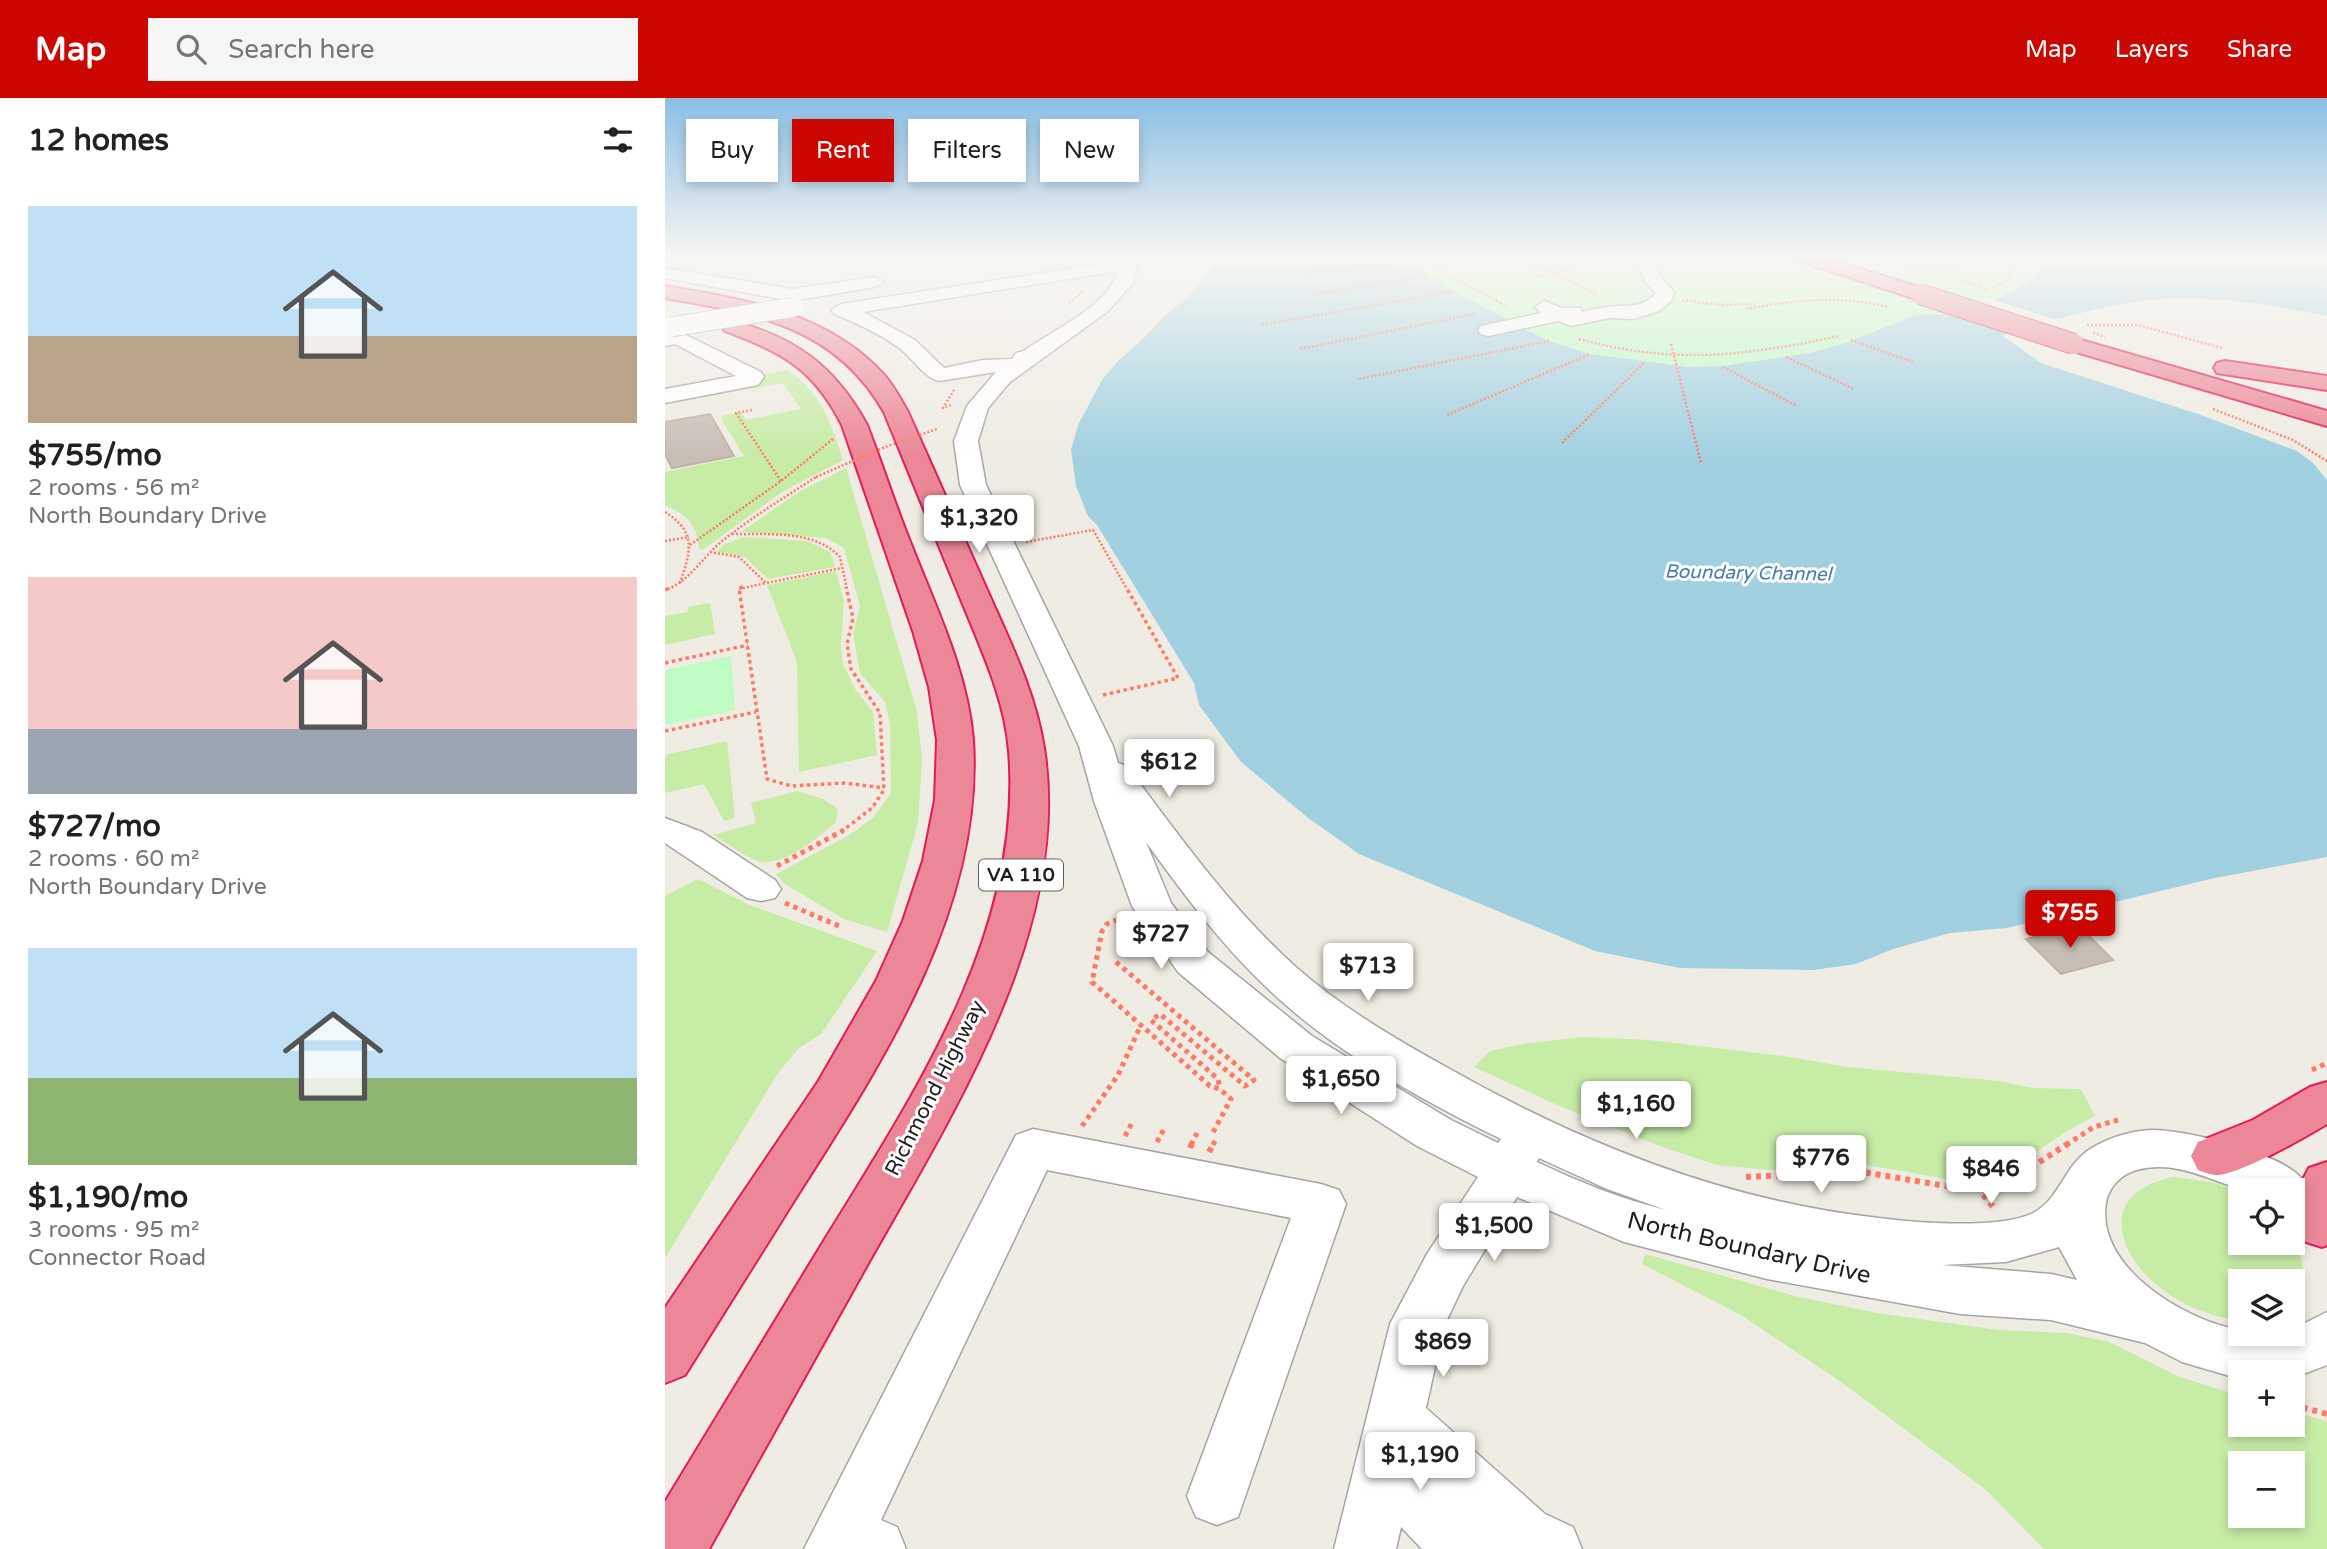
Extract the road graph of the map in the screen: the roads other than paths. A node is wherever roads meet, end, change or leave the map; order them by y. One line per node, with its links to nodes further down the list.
1 (672, 323): 10 (street)
2 (694, 323): 24 (highway)
3 (789, 323): 28 (highway, Richmond Highway / VA 110)
4 (871, 323): 8 (street)
5 (1079, 323): 8 (street, North Boundary Drive)
6 (2031, 323): 7 (highway, bridge)
7 (2081, 337): 9 (highway); 11 (highway); 12 (highway)
8 (1019, 365): 18 (street, North Boundary Drive)
9 (2327, 383)
10 (665, 396)
11 (2257, 400): 13 (highway); 14 (highway)
12 (2327, 410)
13 (2327, 419)
14 (2327, 432)
15 (665, 829): 16 (street)
16 (753, 885)
17 (2317, 1086): 19 (highway)
18 (1518, 1152): 21 (street, North Boundary Drive); 22 (street, North Boundary Drive); 25 (street)
19 (2215, 1156): 20 (street, North Boundary Drive); 21 (street, North Boundary Drive)
20 (2263, 1178)
21 (2084, 1190): 22 (street)
22 (2153, 1321): 23 (street)
23 (2318, 1351)
24 (665, 1357)
25 (1390, 1444): 29 (street); 30 (street); 31 (street)
26 (1217, 1496): 27 (street)
27 (850, 1546)
28 (673, 1549)
29 (1365, 1549)
30 (1462, 1549)
31 (1551, 1549)

